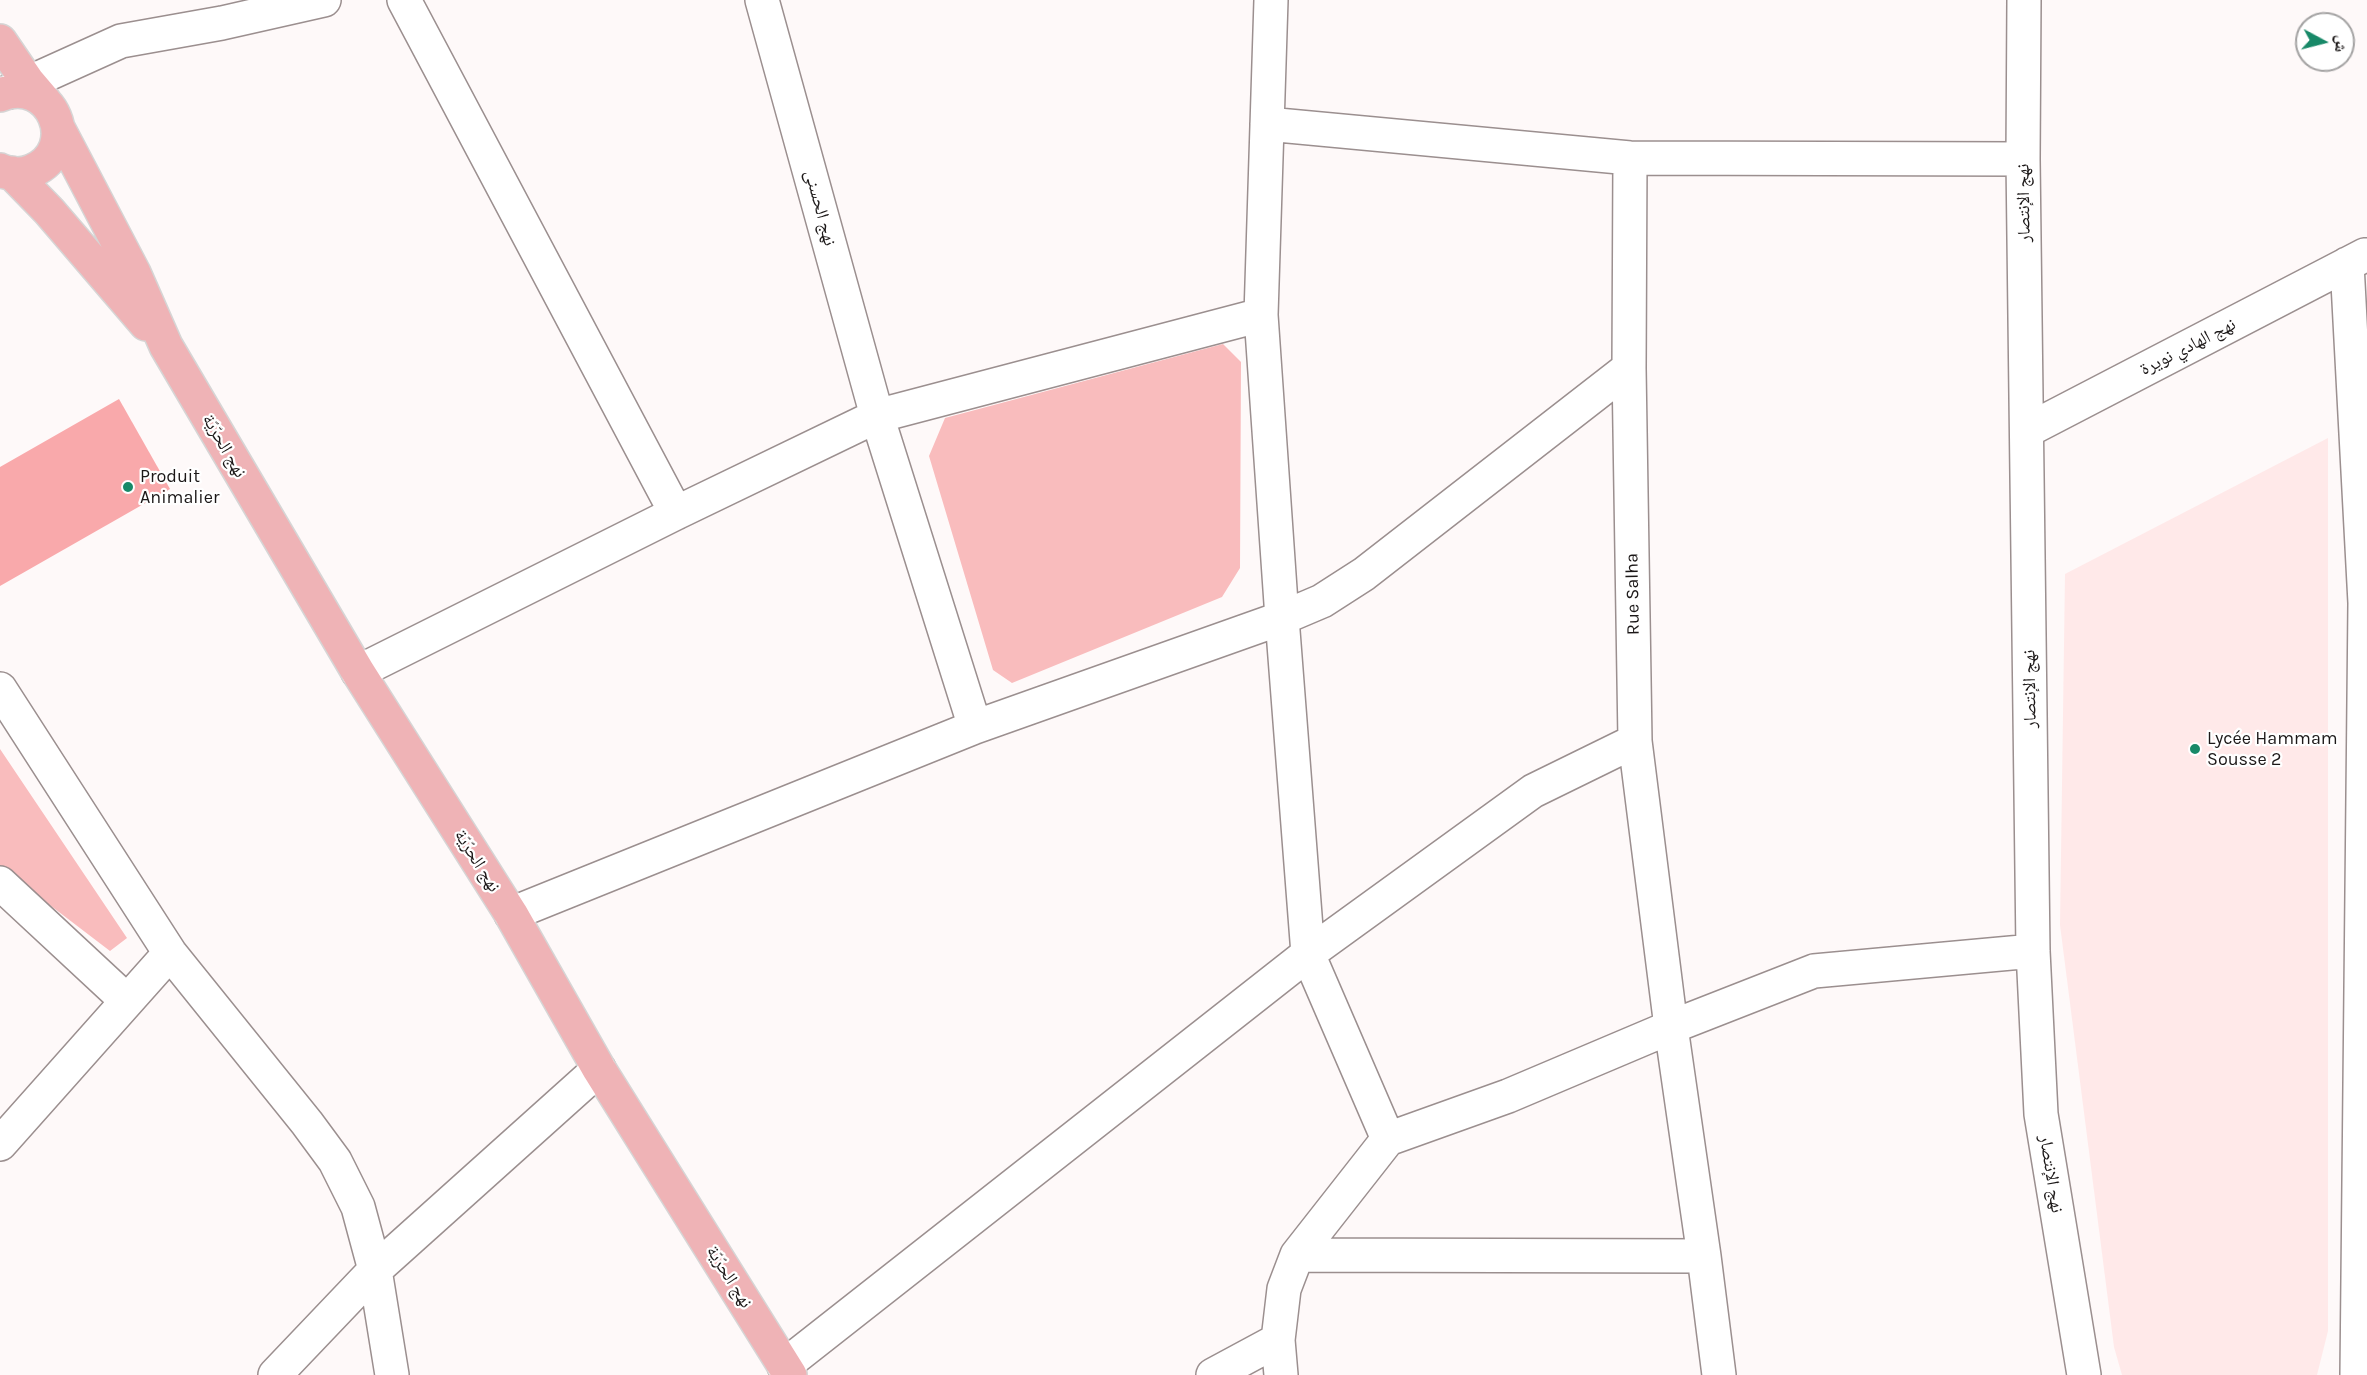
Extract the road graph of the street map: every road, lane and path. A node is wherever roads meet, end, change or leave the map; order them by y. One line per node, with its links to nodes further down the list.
1 (324, 0): 6 (street)
2 (404, 0): 19 (street)
3 (762, 0): 17 (street, نهج الحسنى)
4 (1271, 0): 9 (street)
5 (2024, 0): 11 (street, نهج الإنتصار)
6 (220, 11): 8 (street)
7 (0, 41): 8 (main road, نهج الحرّيّة)
8 (33, 102): 12 (main road); 15 (main road, نهج الحرّيّة)
9 (1267, 124): 10 (street); 14 (street)
10 (1630, 158): 11 (street); 16 (street, Rue Salha)
11 (2023, 159): 18 (street, نهج الإنتصار)
12 (4, 172): 15 (main road, نهج الحرّيّة)
13 (2357, 259): 18 (street, نهج الهادي نويرة); 20 (street)
14 (1261, 315): 17 (street); 21 (street)
15 (166, 346): 22 (main road, نهج الحرّيّة)
16 (1629, 368): 21 (street); 25 (street, Rue Salha)
17 (877, 416): 19 (street); 24 (street, نهج الحسنى)
18 (2028, 430): 28 (street, نهج الإنتصار)
19 (676, 513): 22 (street)
20 (2366, 603): 47 (street)
21 (1282, 618): 24 (street); 30 (street)
22 (357, 672): 27 (main road, نهج الحرّيّة)
23 (0, 689): 29 (street)
24 (975, 727): 27 (street)
25 (1635, 741): 30 (street); 32 (street, Rue Salha)
26 (0, 883): 31 (street)
27 (511, 914): 33 (main road, نهج الحرّيّة)
28 (2032, 951): 32 (street); 46 (street, نهج الإنتصار)
29 (170, 953): 31 (street); 38 (street)
30 (1308, 954): 34 (street); 40 (street)
31 (127, 1001): 35 (street)
32 (1671, 1027): 34 (street); 37 (street, Rue Salha)
33 (599, 1069): 38 (street); 40 (main road, نهج الحرّيّة)
34 (1388, 1138): 36 (street)
35 (0, 1144)
36 (1297, 1255): 37 (street); 39 (street)
37 (1704, 1256): 45 (street, Rue Salha)
38 (375, 1270): 41 (street); 42 (street)
39 (1278, 1340): 43 (street); 44 (street)
40 (787, 1371)
41 (275, 1375)
42 (392, 1375)
43 (1213, 1375)
44 (1281, 1375)
45 (1719, 1375)
46 (2084, 1375)
47 (2357, 1375)

